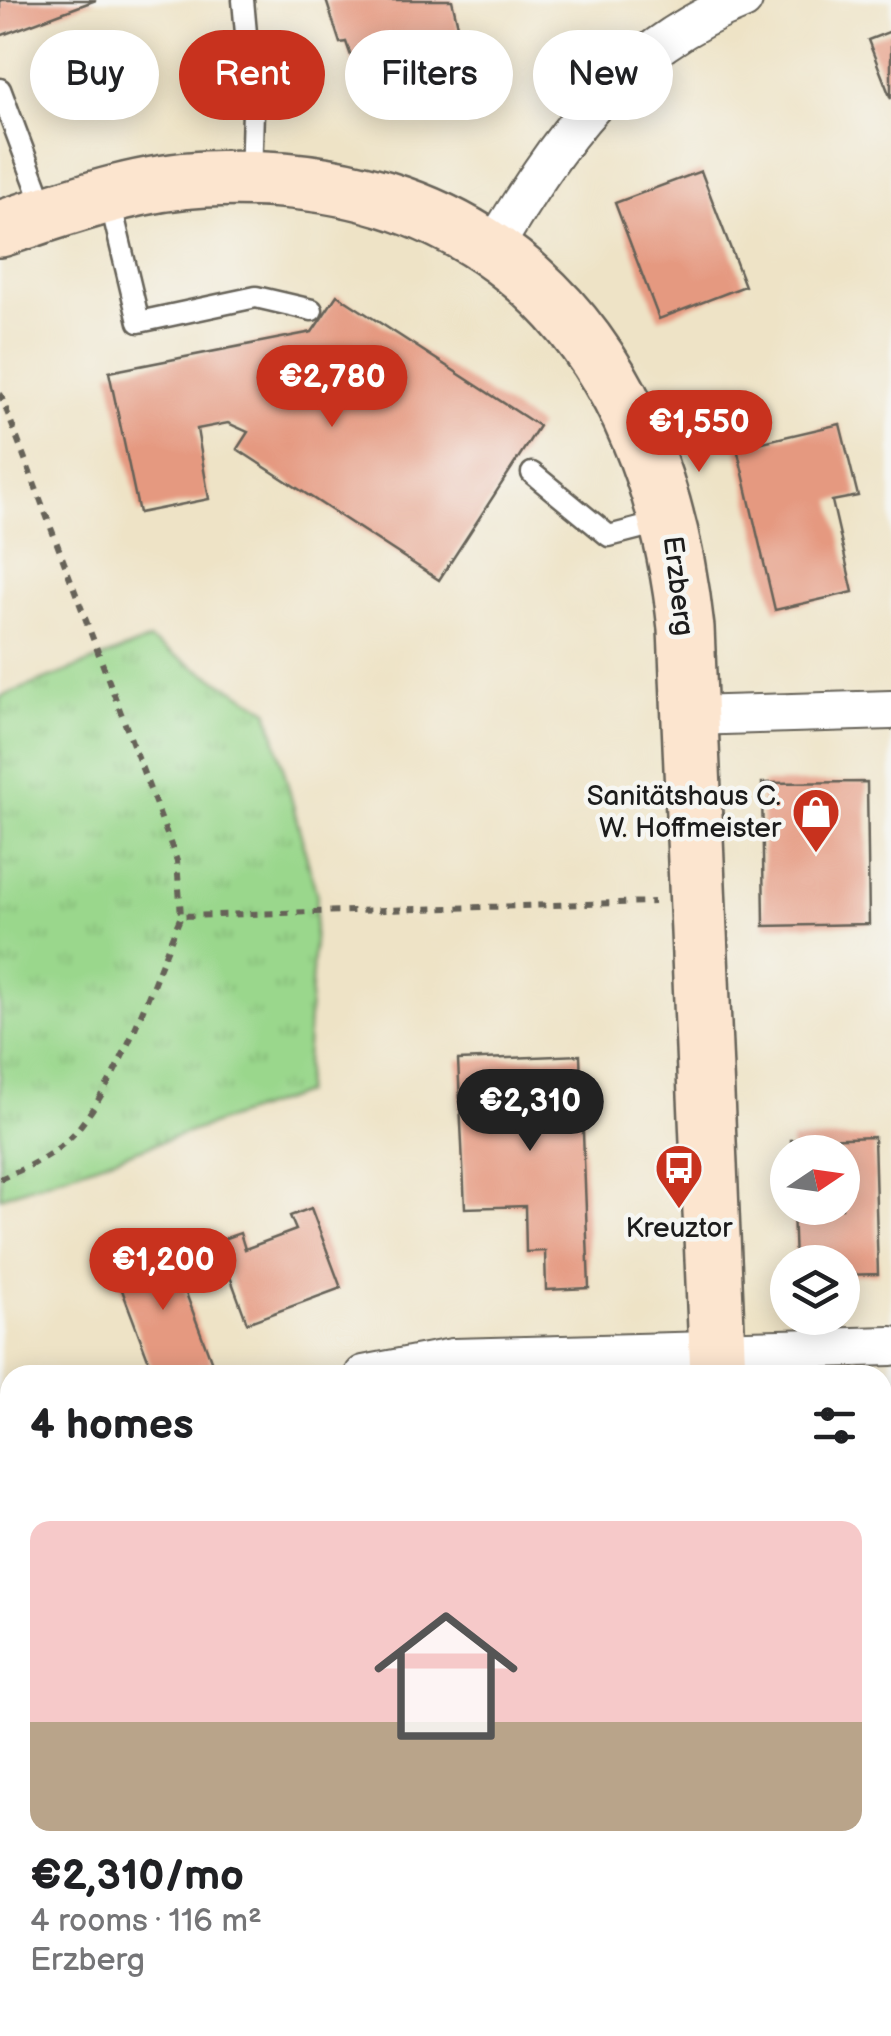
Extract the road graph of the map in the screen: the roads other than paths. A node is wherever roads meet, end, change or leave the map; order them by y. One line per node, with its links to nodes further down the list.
1 (243, 0): 4 (lane)
2 (738, 1): 7 (street)
3 (0, 90): 6 (lane)
4 (251, 179): 5 (street, Erzberg); 7 (street, Erzberg)
5 (109, 195): 6 (street, Erzberg); 8 (lane)
6 (23, 222)
7 (492, 250): 10 (street, Erzberg)
8 (312, 310)
9 (532, 473): 10 (lane)
10 (670, 520): 12 (street, Erzberg)
11 (891, 710): 12 (street)
12 (690, 716): 14 (street, Erzberg)
13 (891, 1346): 14 (street)
14 (717, 1362): 15 (street)
15 (416, 1365)

